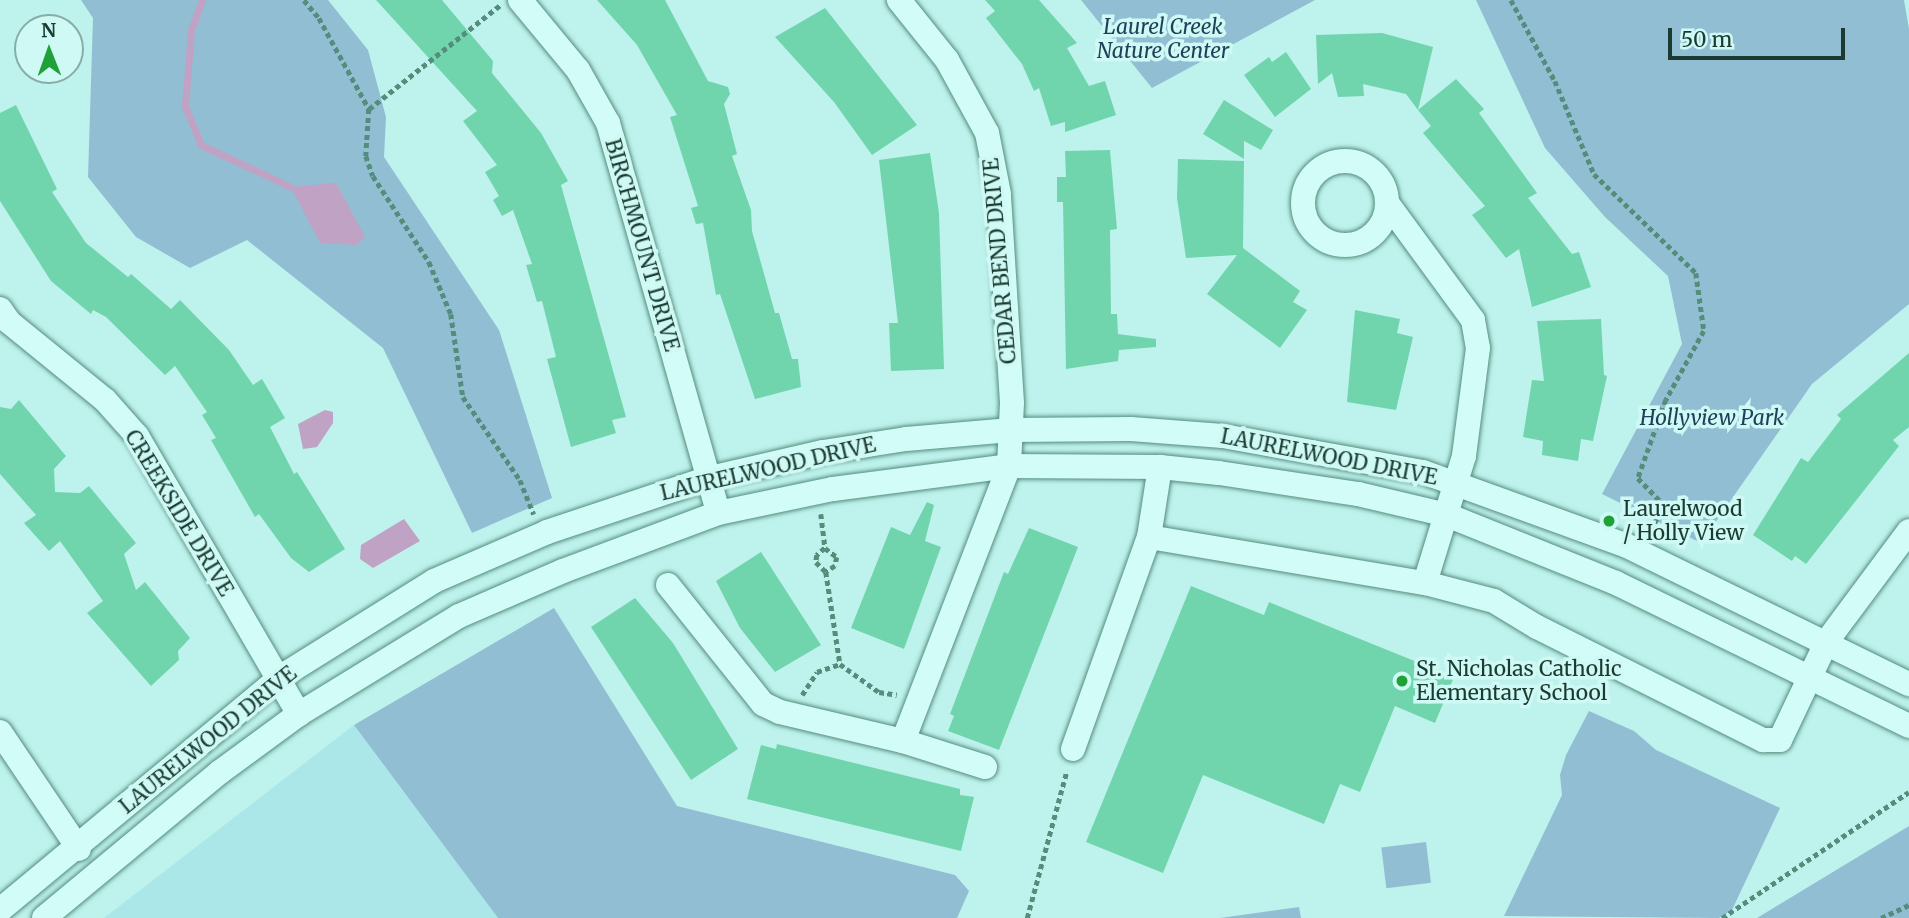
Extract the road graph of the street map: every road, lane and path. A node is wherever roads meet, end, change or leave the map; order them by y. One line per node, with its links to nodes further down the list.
1 (304, 0): 6 (path)
2 (505, 0): 6 (path)
3 (520, 0): 12 (street, BIRCHMOUNT DRIVE)
4 (899, 0): 9 (street, CEDAR BEND DRIVE)
5 (1510, 0): 14 (path)
6 (369, 110): 17 (path)
7 (1388, 204): 13 (street)
8 (0, 309): 30 (street, CREEKSIDE DRIVE)
9 (1011, 430): 10 (street, CEDAR BEND DRIVE); 12 (street, LAURELWOOD DRIVE); 13 (street, LAURELWOOD DRIVE)
10 (1009, 466): 11 (street, LAURELWOOD DRIVE); 18 (street, LAURELWOOD DRIVE); 32 (street, CEDAR BEND DRIVE)
11 (1160, 467): 19 (street, LAURELWOOD DRIVE); 22 (street)
12 (706, 479): 18 (street, BIRCHMOUNT DRIVE); 30 (street, LAURELWOOD DRIVE)
13 (1456, 482): 19 (street); 27 (street, LAURELWOOD DRIVE)
14 (1663, 504): 16 (path); 20 (path)
15 (821, 510): 23 (path)
16 (1701, 511)
17 (532, 512)
18 (718, 513): 33 (street, LAURELWOOD DRIVE)
19 (1447, 515): 25 (street); 29 (street, LAURELWOOD DRIVE)
20 (1651, 531)
21 (1909, 531): 27 (street)
22 (1149, 537): 25 (street); 38 (street)
23 (825, 548): 24 (path); 24 (path)
24 (826, 572): 28 (path)
25 (1425, 583): 29 (street)
26 (668, 585): 34 (street)
27 (1827, 641): 29 (street); 31 (street, LAURELWOOD DRIVE)
28 (840, 664): 32 (path); 34 (path)
29 (1811, 676): 35 (street, LAURELWOOD DRIVE)
30 (279, 678): 33 (street, CREEKSIDE DRIVE); 41 (street, LAURELWOOD DRIVE)
31 (1909, 684)
32 (916, 706): 37 (street, CEDAR BEND DRIVE)
33 (299, 714): 44 (street, LAURELWOOD DRIVE)
34 (792, 715): 37 (street)
35 (1909, 726)
36 (0, 732): 41 (street)
37 (903, 741): 39 (street)
38 (1073, 749): 45 (path)
39 (985, 767)
40 (1909, 792): 46 (path)
41 (79, 849): 43 (street, LAURELWOOD DRIVE)
42 (1909, 905): 47 (path)
43 (0, 910)
44 (44, 918)
45 (1027, 918)
46 (1722, 918)
47 (1881, 918)

